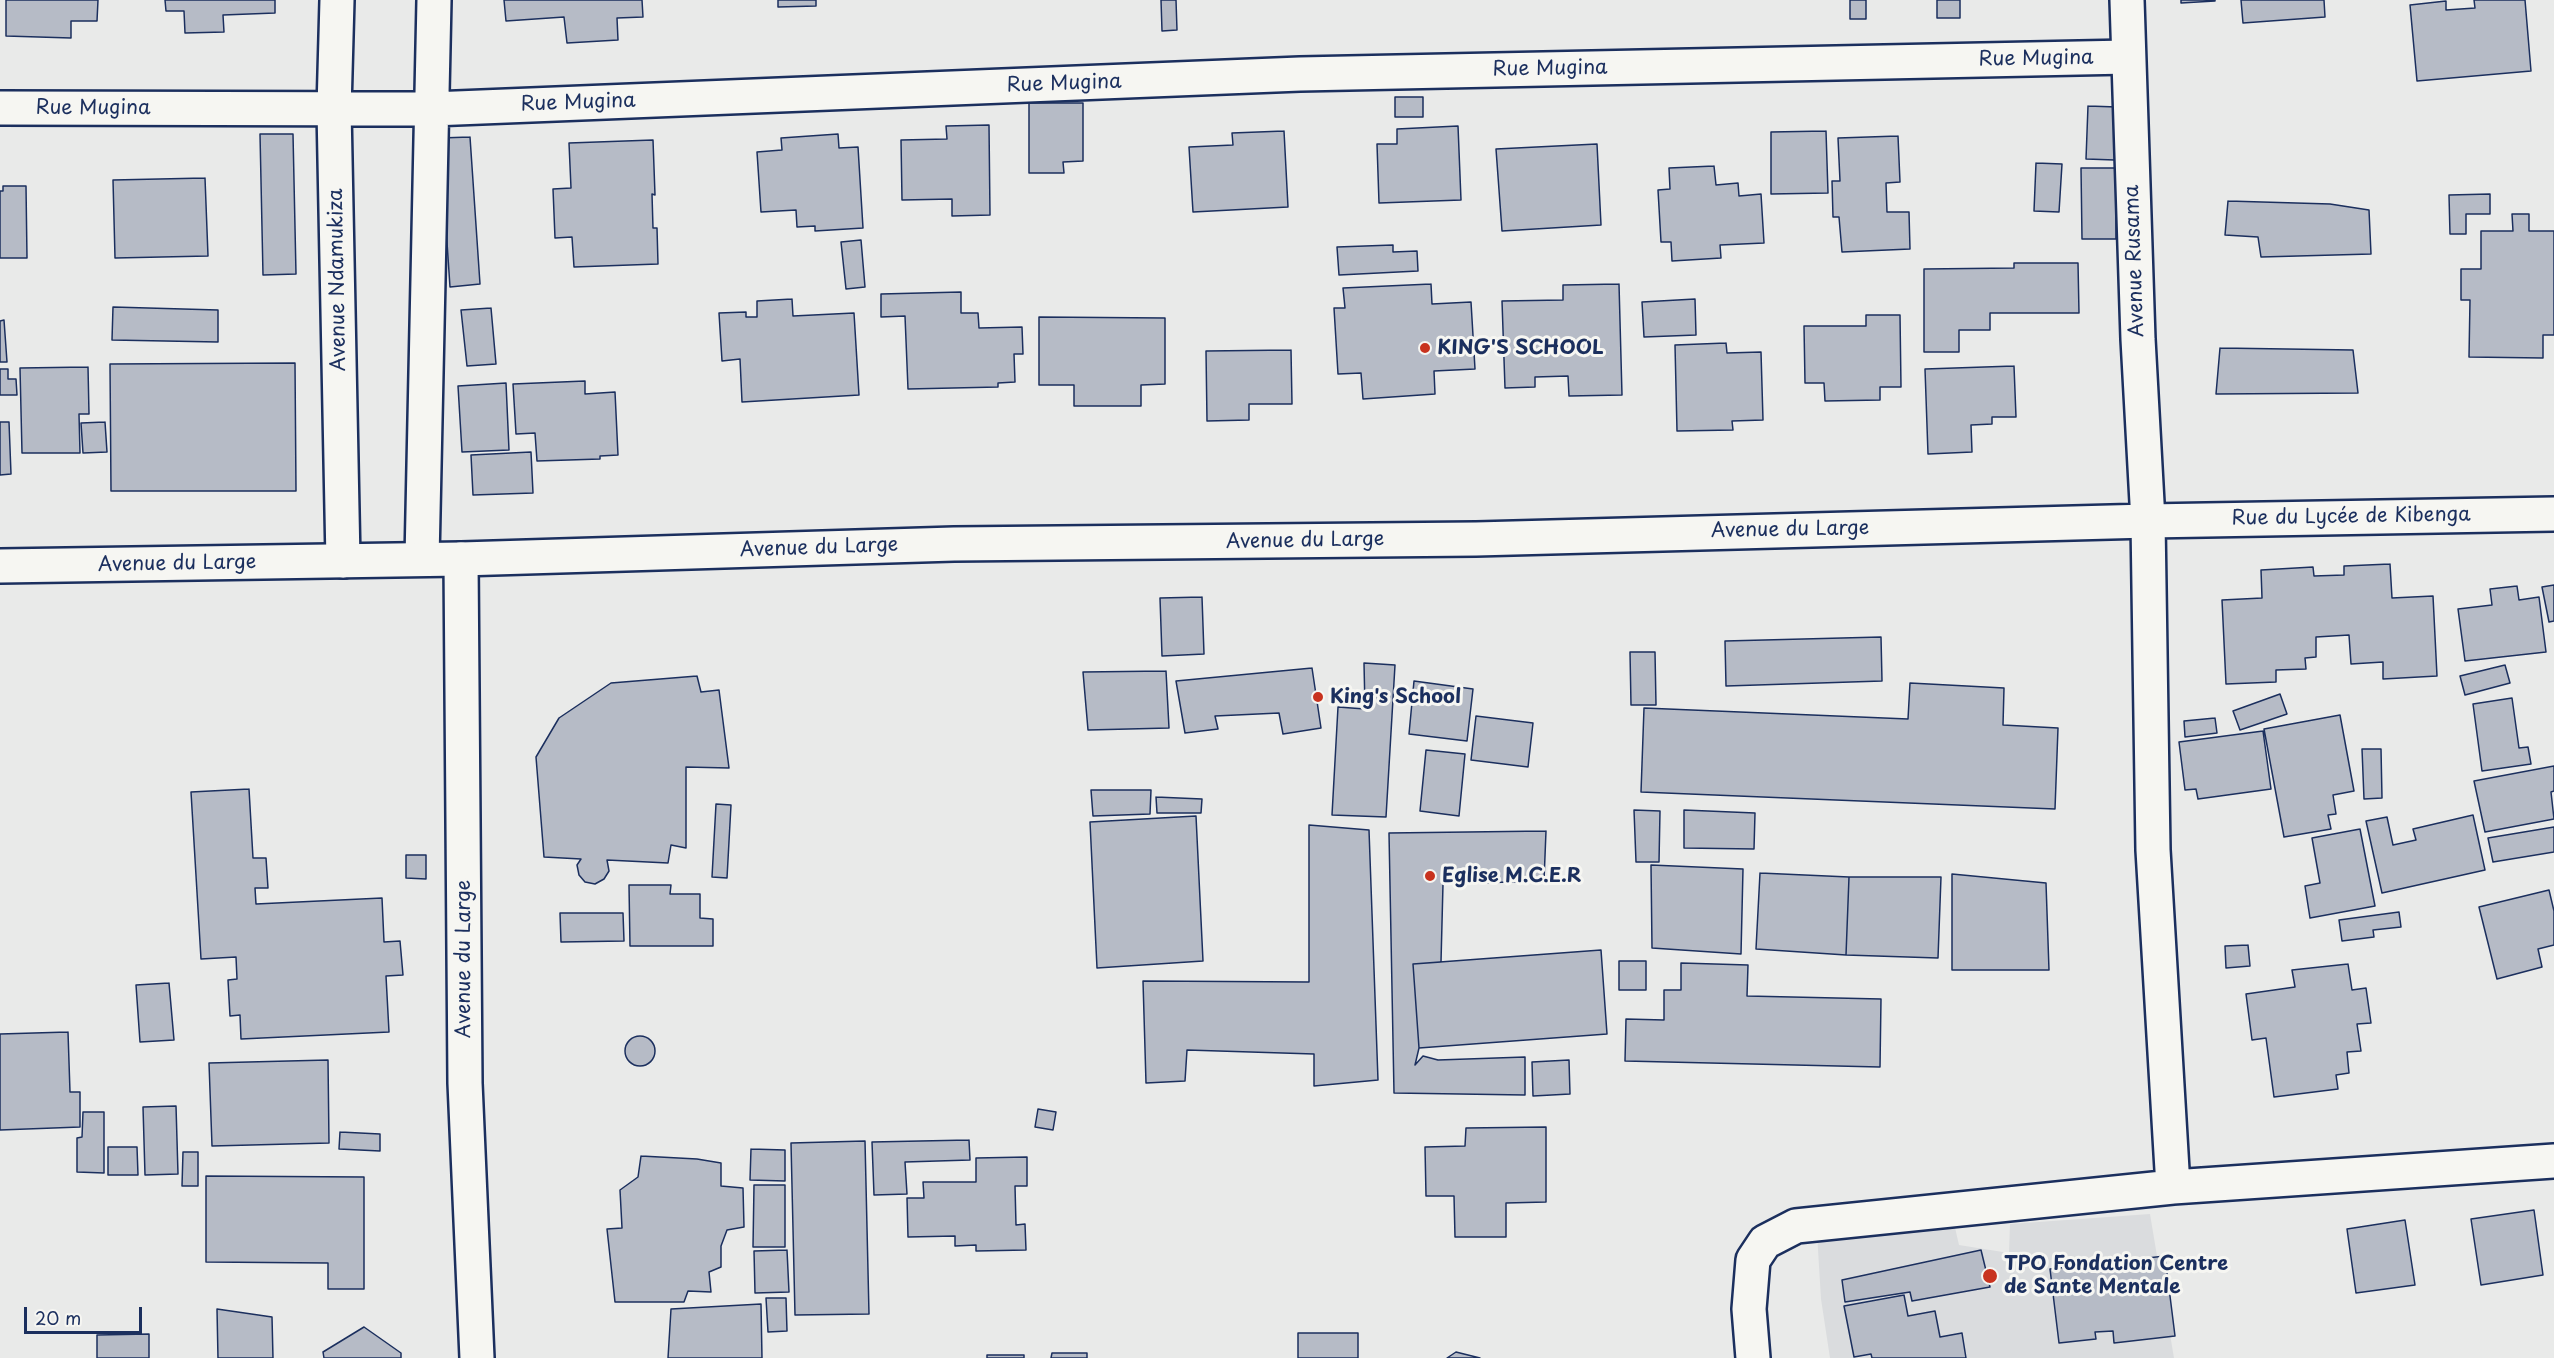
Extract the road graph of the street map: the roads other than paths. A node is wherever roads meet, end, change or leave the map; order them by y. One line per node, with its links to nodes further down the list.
1 (338, 0): 6 (street, Avenue Ndamukiza)
2 (434, 0): 7 (street)
3 (2127, 0): 4 (street, Avenue Rusama)
4 (2128, 57): 7 (street, Rue Mugina); 9 (street, Avenue Rusama)
5 (0, 108): 6 (street, Rue Mugina)
6 (334, 109): 7 (street, Rue Mugina); 12 (street, Avenue Ndamukiza)
7 (432, 109): 10 (street)
8 (2554, 514): 9 (street, Rue du Lycée de Kibenga)
9 (2148, 521): 11 (street, Avenue du Large); 15 (street, Avenue Rusama)
10 (422, 559): 11 (street, Avenue du Large); 12 (street, Avenue du Large)
11 (461, 559): 16 (street, Avenue du Large)
12 (344, 561): 13 (street, Avenue du Large)
13 (0, 566)
14 (2554, 1161): 15 (street)
15 (2173, 1187): 17 (street)
16 (477, 1358)
17 (1753, 1358)

